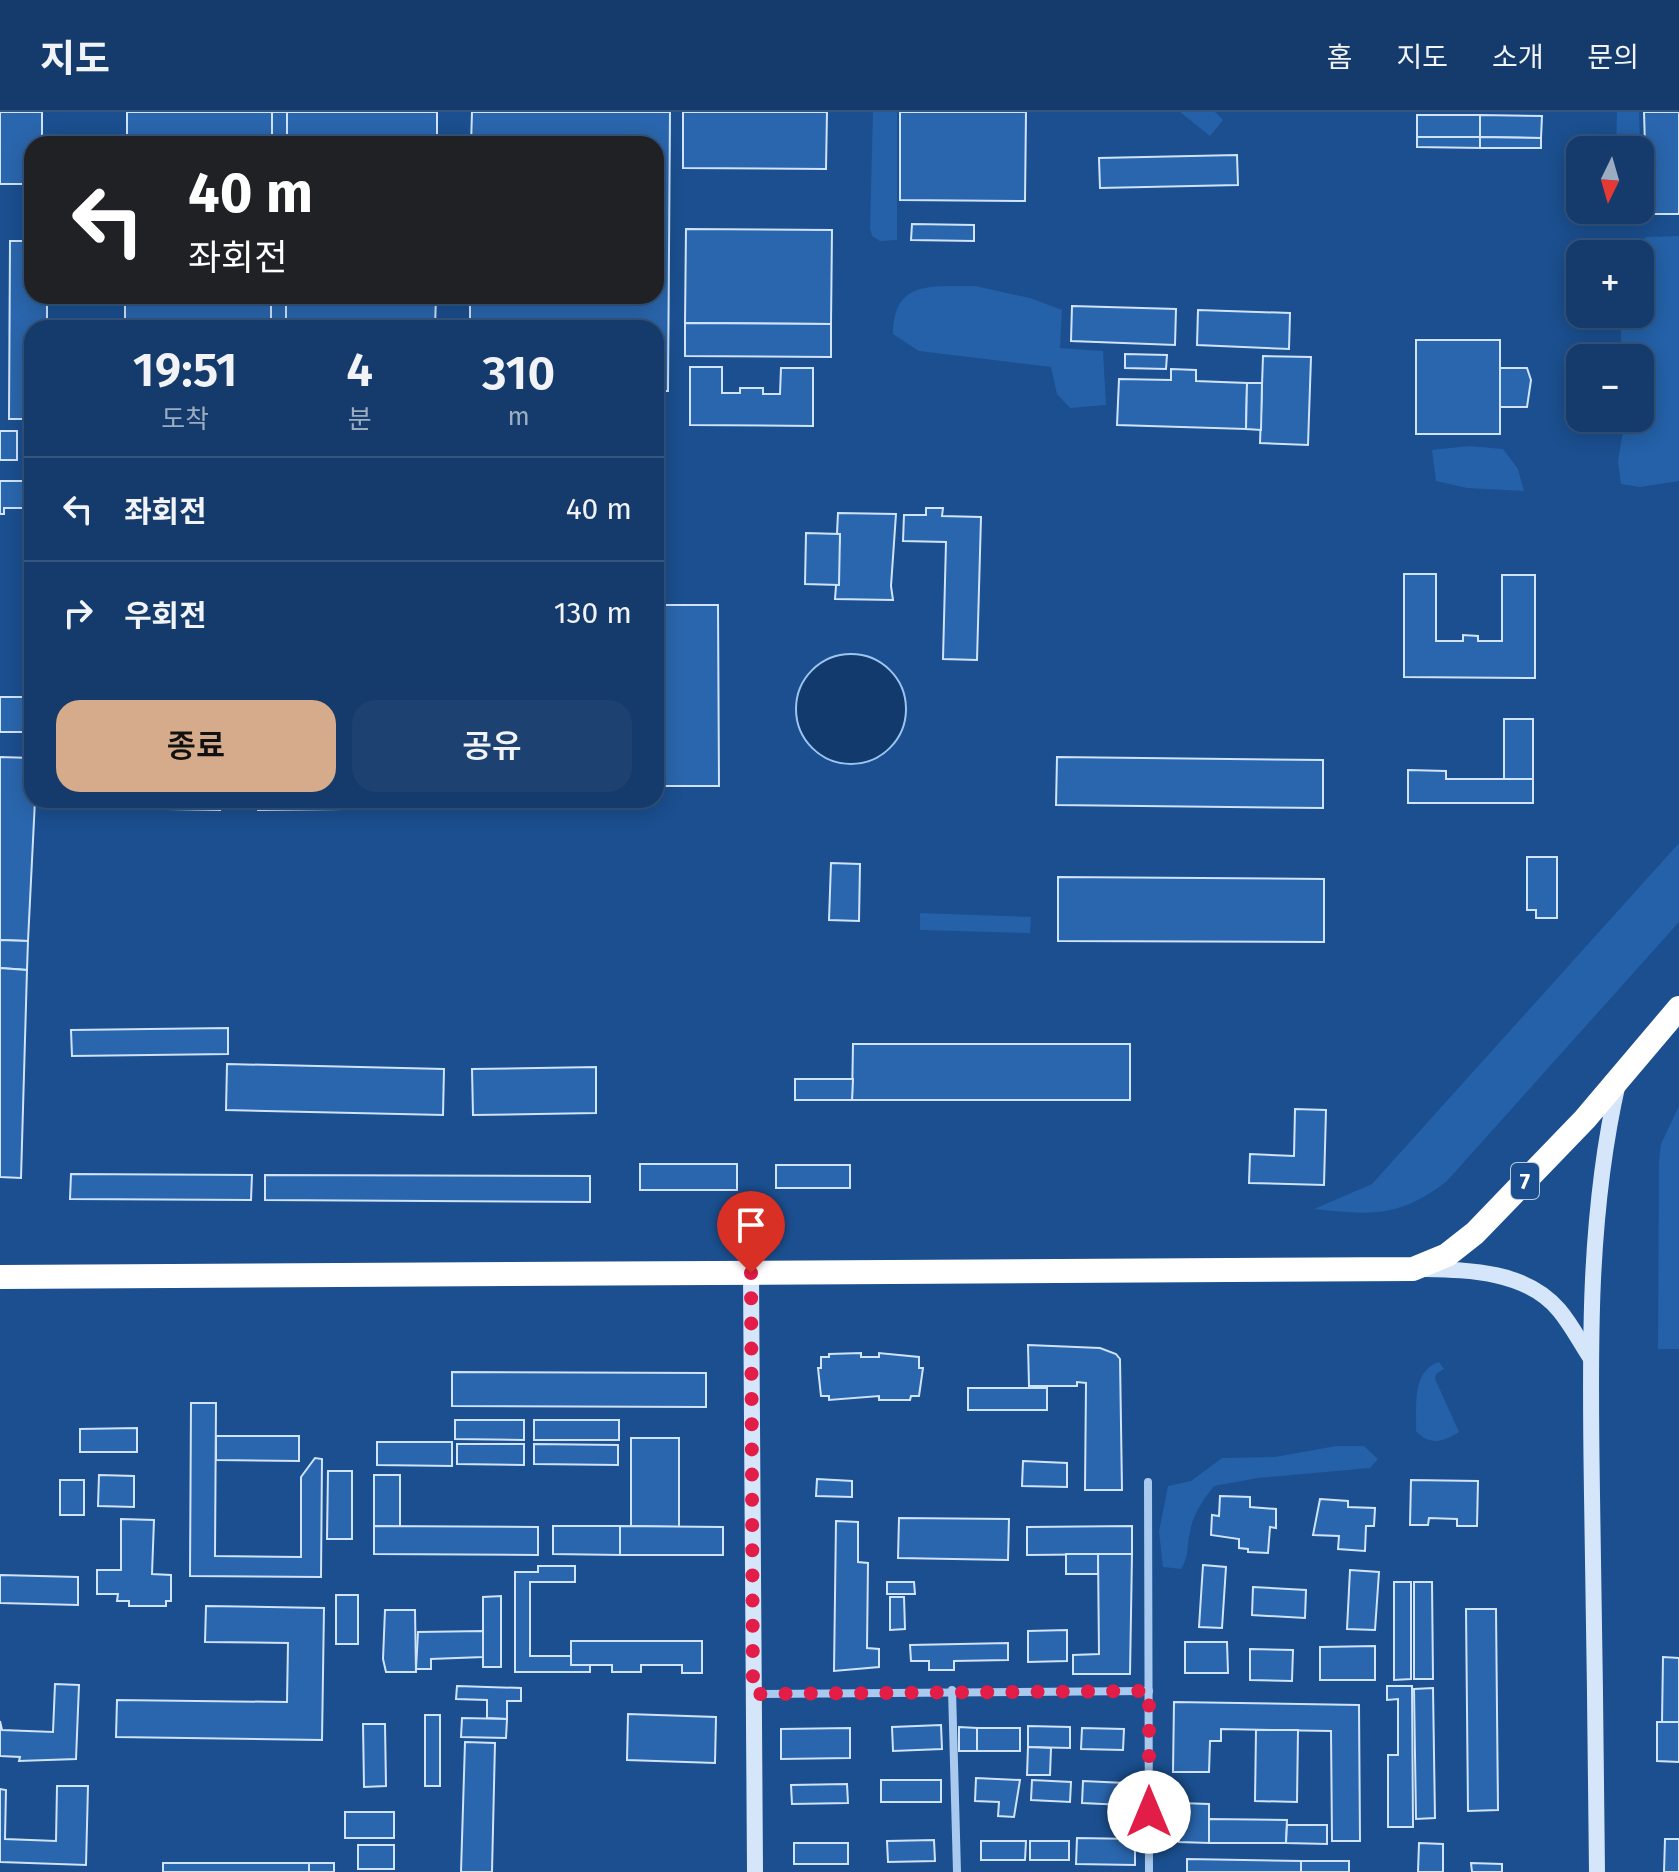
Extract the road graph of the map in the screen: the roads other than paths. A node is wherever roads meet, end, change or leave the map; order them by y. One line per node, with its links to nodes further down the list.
1 (1679, 1008): 2 (highway, 7)
2 (1620, 1074): 3 (highway, 7); 6 (main road)
3 (1413, 1269): 4 (highway, 7); 6 (main road)
4 (751, 1273): 5 (highway, 7); 10 (main road)
5 (0, 1277)
6 (1590, 1357): 14 (main road)
7 (1148, 1482): 9 (street)
8 (952, 1690): 9 (street); 10 (street); 12 (street)
9 (1149, 1691): 13 (street)
10 (753, 1694): 11 (main road)
11 (755, 1872)
12 (957, 1872)
13 (1149, 1872)
14 (1597, 1872)

